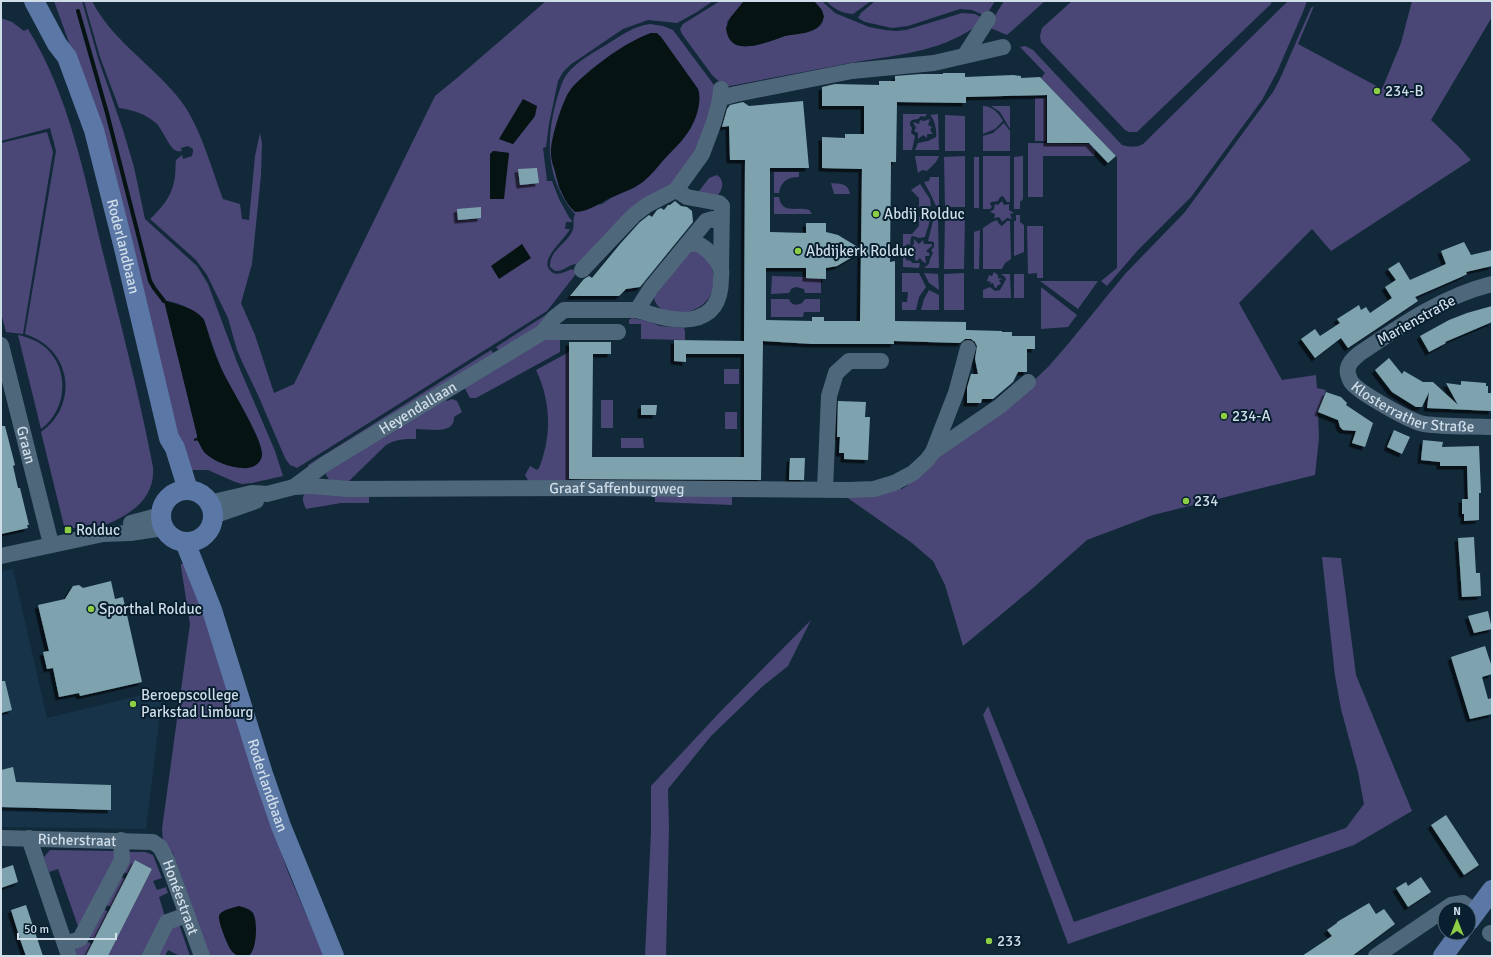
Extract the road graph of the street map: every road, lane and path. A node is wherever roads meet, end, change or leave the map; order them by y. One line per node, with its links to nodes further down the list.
1 (34, 1): 6 (main road, Roderlandbaan)
2 (48, 1): 6 (main road, Roderlandbaan)
3 (988, 19): 5 (street)
4 (1003, 47): 5 (street)
5 (965, 55): 7 (street)
6 (67, 57): 25 (main road, Roderlandbaan)
7 (676, 190): 8 (street, Heyendallaan); 11 (street)
8 (721, 223): 9 (street); 10 (street, Heyendallaan)
9 (686, 245): 10 (street); 13 (street)
10 (721, 269): 13 (street, Heyendallaan)
11 (582, 270)
12 (1492, 284): 19 (street, Marienstraße)
13 (637, 310): 14 (street, Heyendallaan)
14 (543, 332): 15 (street); 23 (street, Heyendallaan)
15 (618, 332)
16 (1, 345): 29 (street, Graan)
17 (968, 348): 22 (street, Graaf Saffenburgweg)
18 (881, 361): 24 (street)
19 (1348, 368): 21 (street, Klosterrather Straße)
20 (1028, 382): 22 (street)
21 (1492, 428)
22 (933, 452): 24 (street, Graaf Saffenburgweg)
23 (294, 487): 24 (street, Graaf Saffenburgweg); 26 (street, Graaf Saffenburgweg)
24 (825, 489)
25 (182, 492): 26 (main road); 27 (main road)
26 (211, 509): 28 (main road)
27 (163, 522): 28 (main road); 29 (street)
28 (194, 539): 43 (main road, Roderlandbaan)
29 (51, 544): 30 (street)
30 (1, 556)
31 (1, 838): 32 (street, Richerstraat)
32 (29, 838): 33 (street, Richerstraat); 40 (street)
33 (121, 840): 34 (street, Richerstraat); 40 (street)
34 (153, 842): 38 (street, Honéestraat)
35 (1492, 890): 36 (main road)
36 (1477, 910)
37 (1437, 914): 44 (street)
38 (187, 915): 41 (street); 42 (street, Honéestraat)
39 (1454, 941): 45 (main road)
40 (67, 950)
41 (150, 956)
42 (202, 956)
43 (334, 956)
44 (1376, 956)
45 (1443, 956)

